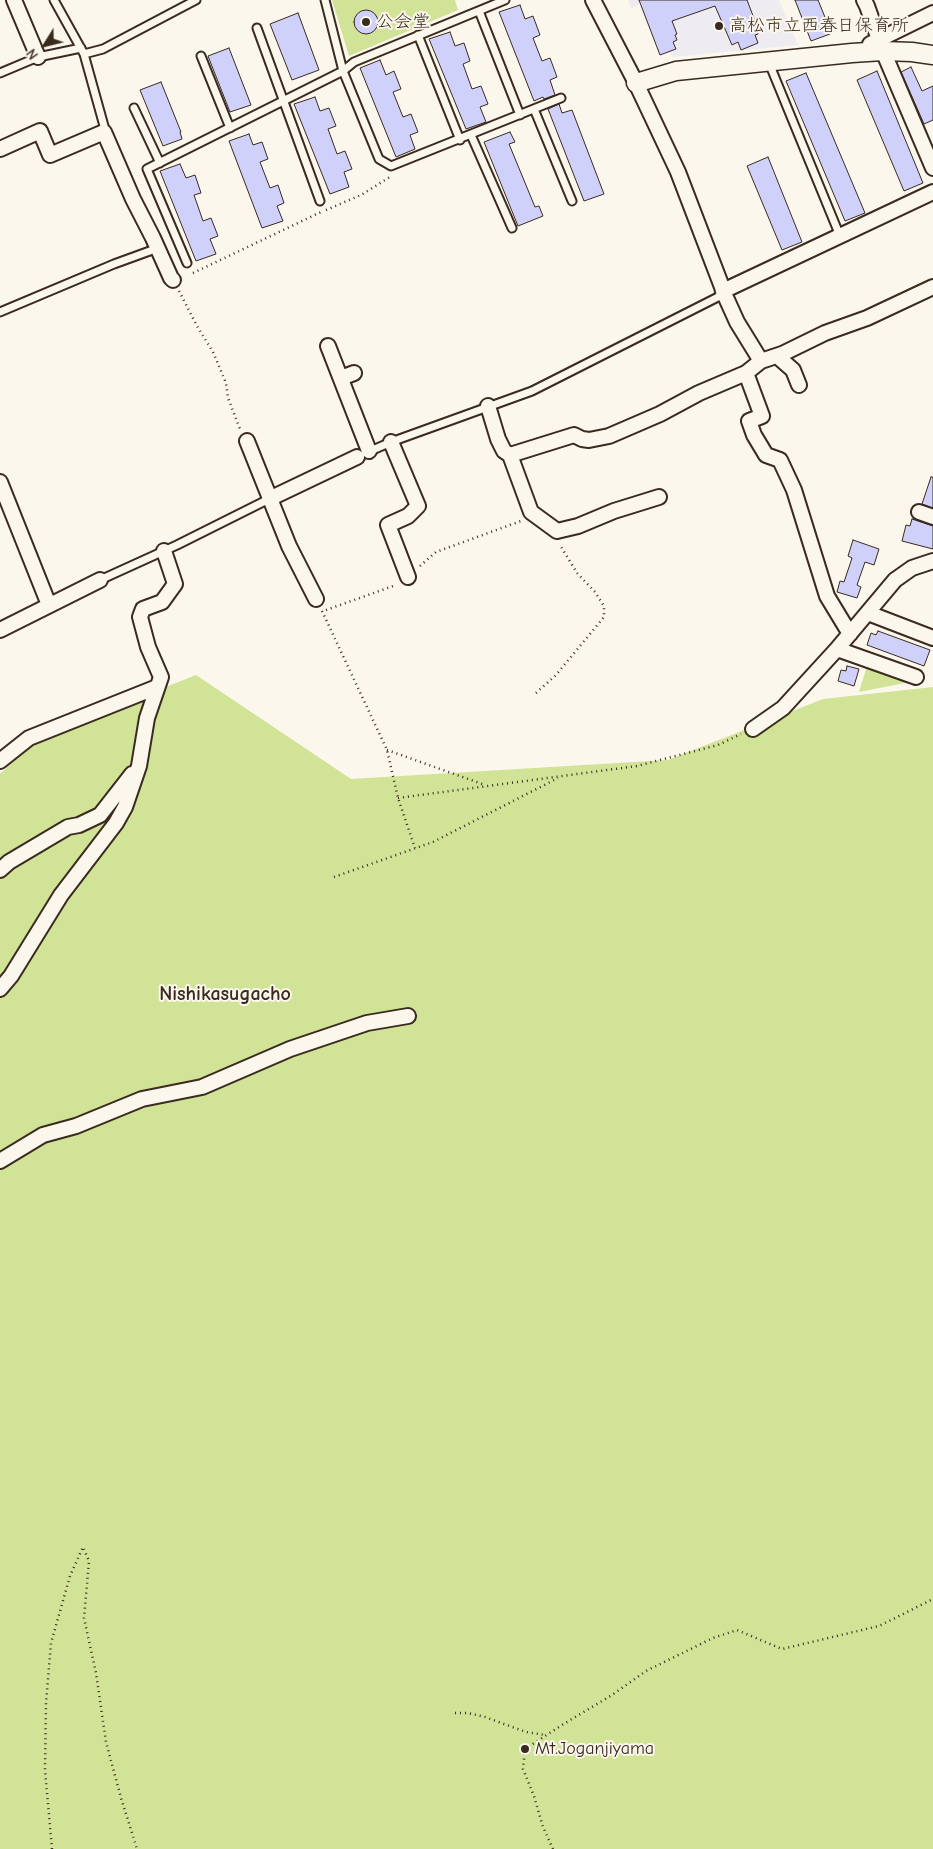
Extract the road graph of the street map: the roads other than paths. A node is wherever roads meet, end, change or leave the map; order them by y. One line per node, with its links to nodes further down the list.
1 (14, 0): 16 (street)
2 (54, 0): 13 (lane)
3 (196, 0): 13 (lane)
4 (325, 0): 18 (lane)
5 (505, 0): 8 (lane)
6 (593, 0): 20 (street)
7 (864, 0): 12 (street)
8 (479, 10): 11 (lane); 25 (lane)
9 (933, 13): 12 (street)
10 (257, 28): 22 (lane)
11 (418, 35): 18 (lane); 29 (lane)
12 (881, 45): 14 (street); 17 (street); 32 (street)
13 (82, 51): 16 (lane); 27 (lane)
14 (933, 55)
15 (201, 56): 26 (lane)
16 (38, 57): 19 (lane)
17 (769, 62): 20 (street); 37 (lane)
18 (343, 71): 22 (lane); 29 (lane)
19 (0, 73)
20 (636, 84): 42 (street)
21 (561, 98): 24 (lane)
22 (283, 101): 26 (lane); 34 (lane)
23 (134, 108): 31 (lane)
24 (534, 109): 25 (lane); 35 (lane)
25 (520, 115): 28 (lane)
26 (230, 128): 31 (lane)
27 (104, 132): 30 (street); 38 (street)
28 (471, 135): 29 (lane); 36 (lane)
29 (460, 140)
30 (0, 149)
31 (160, 163): 39 (lane)
32 (933, 168)
33 (933, 192): 37 (street)
34 (320, 200)
35 (572, 201)
36 (512, 228)
37 (840, 236): 42 (street)
38 (158, 248): 40 (street); 43 (lane)
39 (188, 263)
40 (173, 280)
41 (933, 287): 45 (street)
42 (722, 292): 46 (street); 49 (lane)
43 (0, 312)
44 (328, 346): 52 (street)
45 (777, 356): 46 (street); 48 (street)
46 (761, 361): 47 (street)
47 (746, 373): 53 (street); 67 (street)
48 (798, 385)
49 (488, 406): 51 (lane); 53 (street)
50 (247, 441): 56 (street)
51 (390, 442): 52 (lane); 61 (street)
52 (363, 454): 56 (street)
53 (510, 455): 55 (street)
54 (0, 482): 63 (street)
55 (658, 497)
56 (269, 499): 59 (lane); 64 (street)
57 (919, 512): 58 (street)
58 (933, 517)
59 (164, 551): 62 (lane); 71 (street)
60 (933, 561): 65 (street)
61 (408, 578)
62 (100, 580): 63 (street)
63 (49, 605): 66 (street)
64 (319, 605)
65 (868, 613): 67 (street); 68 (street)
66 (0, 630)
67 (850, 634): 69 (street)
68 (933, 638)
69 (837, 650): 70 (street); 72 (street)
70 (916, 677)
71 (158, 688): 73 (street); 74 (street)
72 (753, 729)
73 (0, 761)
74 (139, 766): 75 (street); 76 (street)
75 (0, 870)
76 (0, 989)
77 (408, 1016): 78 (street)
78 (0, 1162)

